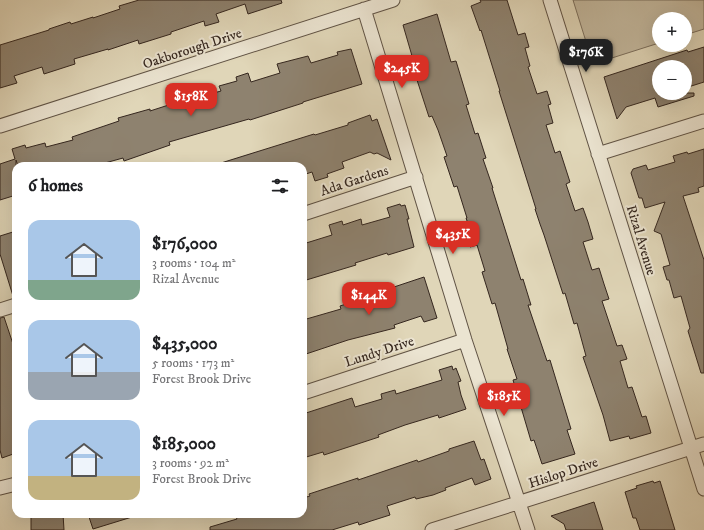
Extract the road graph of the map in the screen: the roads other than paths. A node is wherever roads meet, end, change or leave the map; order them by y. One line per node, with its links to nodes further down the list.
1 (393, 0): 3 (street, Oakborough Drive)
2 (550, 0): 6 (street, Rizal Avenue)
3 (364, 9): 5 (street, Oakborough Drive); 7 (street)
4 (704, 121): 6 (street)
5 (0, 126)
6 (598, 154): 14 (street, Rizal Avenue)
7 (416, 177): 8 (street, Ada Gardens); 11 (street)
8 (307, 213)
9 (12, 306): 10 (street)
10 (0, 310)
11 (465, 340): 12 (street, Lundy Drive); 18 (street)
12 (307, 392)
13 (704, 444): 14 (street, Hislop Drive)
14 (691, 448): 17 (street, Rizal Avenue); 18 (street, Hislop Drive)
15 (12, 485): 16 (street)
16 (0, 488)
17 (704, 489)
18 (519, 502): 19 (street, Hislop Drive); 20 (street)
19 (432, 530)
20 (528, 530)

